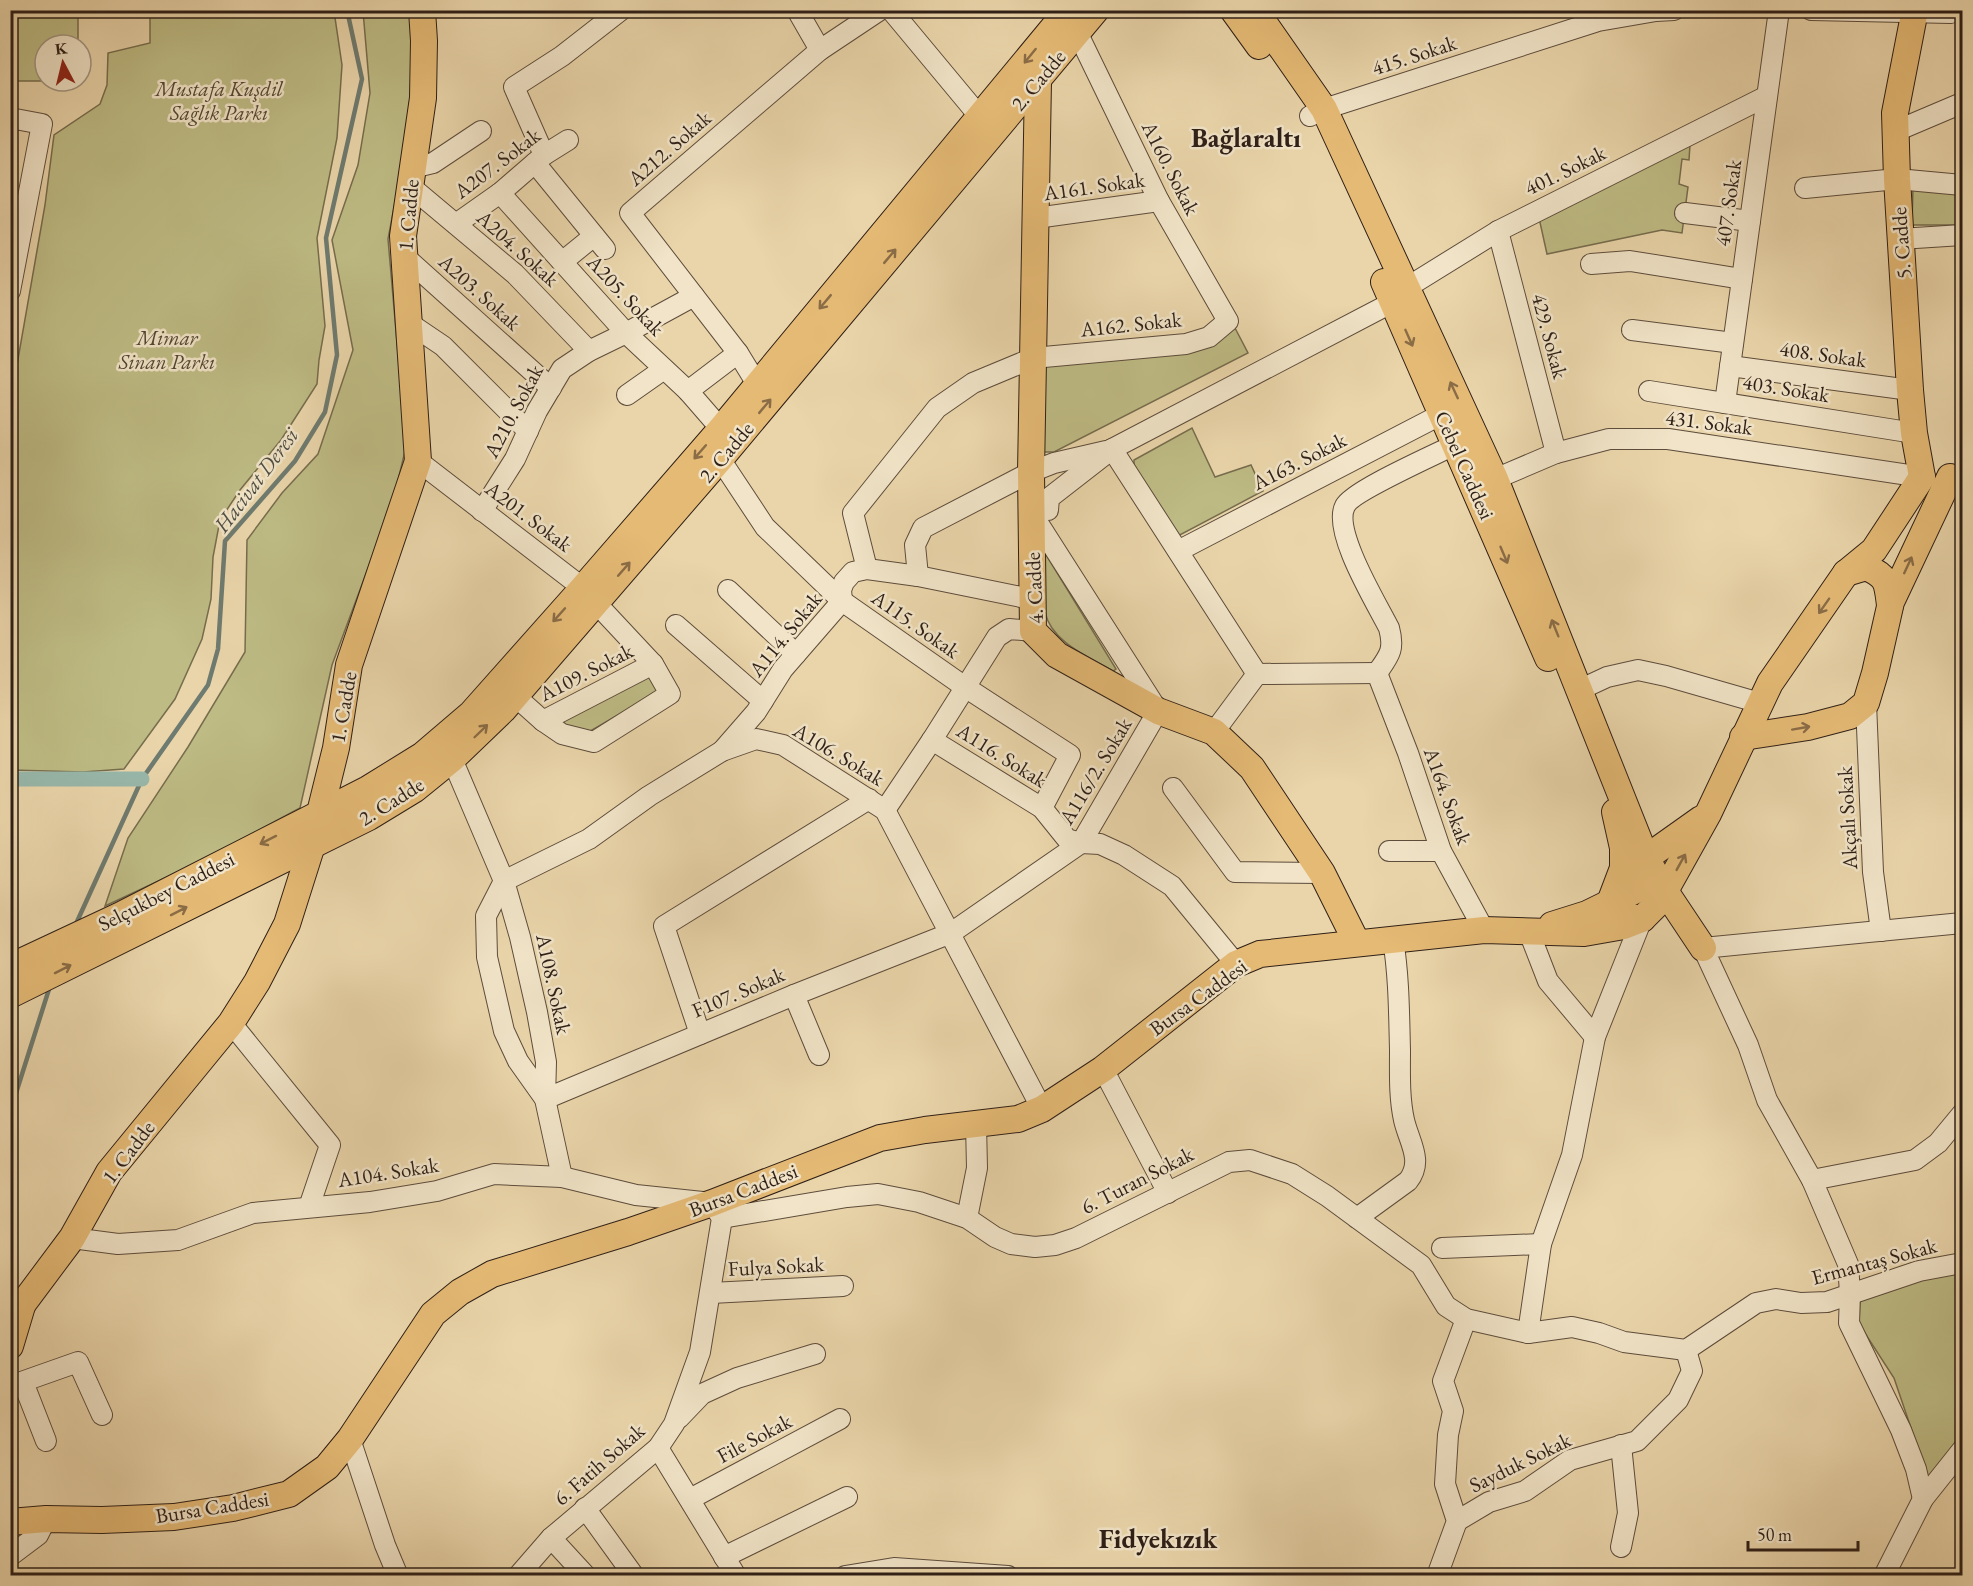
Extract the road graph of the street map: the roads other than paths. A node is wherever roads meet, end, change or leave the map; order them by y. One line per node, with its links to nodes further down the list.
1 (422, 10): 26 (main road, 1. Cadde)
2 (621, 10): 25 (street)
3 (797, 10): 15 (street)
4 (880, 10): 15 (street, A212. Sokak)
5 (891, 10): 20 (street)
6 (1068, 10): 20 (main road, 2. Cadde, one-way to 20)
7 (1096, 10): 14 (main road, 2. Cadde)
8 (1674, 10): 19 (street, 415. Sokak)
9 (1779, 10): 17 (street, 407. Sokak)
10 (1811, 10): 12 (street)
11 (1957, 10): 12 (street)
12 (1915, 11): 22 (main road, 5. Cadde)
13 (1245, 13): 19 (main road, Cebel Caddesi)
14 (1078, 33): 16 (main road, 2. Cadde); 31 (street, A160. Sokak)
15 (820, 50): 45 (street, A212. Sokak)
16 (1038, 81): 33 (main road, 4. Cadde); 69 (main road, 2. Cadde, one-way to 16)
17 (1767, 96): 34 (street, 407. Sokak); 36 (street, 401. Sokak)
18 (1962, 103): 22 (street)
19 (1317, 112): 44 (main road, Cebel Caddesi)
20 (980, 117): 56 (main road, 2. Cadde, one-way to 56)
21 (10, 118): 43 (street)
22 (1896, 130): 27 (main road, 5. Cadde)
23 (481, 131): 26 (street)
24 (568, 140): 25 (street, A207. Sokak)
25 (540, 159): 30 (street, A207. Sokak); 40 (street)
26 (411, 177): 35 (street, A204. Sokak); 39 (main road, 1. Cadde)
27 (1896, 179): 28 (street); 29 (street); 38 (main road, 5. Cadde)
28 (1962, 185)
29 (1805, 188)
30 (500, 193): 35 (street, A207. Sokak); 40 (street, A205. Sokak)
31 (1159, 201): 33 (street, A161. Sokak); 46 (street, A160. Sokak)
32 (1684, 213): 34 (street)
33 (1036, 218): 53 (main road, 4. Cadde)
34 (1750, 221): 42 (street, 407. Sokak)
35 (456, 224): 51 (street, A204. Sokak)
36 (1498, 231): 44 (street, 401. Sokak); 68 (street, 429. Sokak)
37 (1962, 235): 38 (street)
38 (1900, 239): 58 (main road, 5. Cadde)
39 (404, 256): 47 (main road, 1. Cadde); 57 (street, A203. Sokak)
40 (562, 262): 49 (street, A205. Sokak)
41 (1591, 264): 42 (street)
42 (1742, 279): 50 (street, 407. Sokak)
43 (10, 291)
44 (1399, 295): 63 (main road, Cebel Caddesi); 67 (street, 401. Sokak)
45 (694, 296): 49 (street, A210. Sokak); 52 (street, A212. Sokak)
46 (1228, 321): 53 (street, A162. Sokak)
47 (409, 323): 65 (street); 70 (main road, 1. Cadde)
48 (1632, 330): 50 (street)
49 (626, 333): 51 (street, A210. Sokak); 55 (street, A205. Sokak)
50 (1733, 343): 54 (street, 407. Sokak)
51 (589, 351): 57 (street, A210. Sokak)
52 (738, 353): 56 (street, A212. Sokak); 59 (street)
53 (1033, 358): 71 (main road, 4. Cadde); 78 (street, A162. Sokak)
54 (1730, 366): 58 (street, 408. Sokak); 62 (street, 407. Sokak)
55 (664, 369): 59 (street, A205. Sokak); 61 (street)
56 (757, 384): 64 (main road, 2. Cadde)
57 (551, 388): 65 (street, A210. Sokak)
58 (1910, 390): 66 (main road, 5. Cadde)
59 (688, 391): 64 (street, A205. Sokak)
60 (1649, 391): 62 (street, 403. Sokak)
61 (627, 395)
62 (1725, 403): 66 (street, 403. Sokak)
63 (1455, 428): 74 (main road, Cebel Caddesi); 77 (street, A163. Sokak); 90 (street); 123 (main road, Cebel Caddesi, one-way to 123)
64 (720, 429): 82 (main road, 2. Cadde, one-way to 82)
65 (528, 431): 75 (street, A210. Sokak)
66 (1914, 433): 72 (main road, 5. Cadde)
67 (1112, 449): 71 (street); 76 (street); 77 (street)
68 (1556, 453): 72 (street, 431. Sokak); 74 (street, 431. Sokak)
69 (720, 459): 82 (main road, 2. Cadde, one-way to 69); 84 (street, A115. Sokak)
70 (418, 461): 75 (street, A201. Sokak); 103 (main road, 1. Cadde)
71 (1031, 472): 76 (main road, 4. Cadde); 80 (street)
72 (1922, 477): 73 (main road); 79 (main road)
73 (1956, 477): 85 (main road, one-way to 73)
74 (1495, 479): 93 (main road, Cebel Caddesi, one-way to 74)
75 (482, 511): 82 (street, A201. Sokak)
76 (1042, 514): 83 (main road, 4. Cadde); 98 (street)
77 (1178, 551): 91 (street)
78 (867, 569): 80 (street); 84 (street, A114. Sokak)
79 (1846, 573): 85 (main road); 96 (main road, one-way to 96)
80 (918, 576): 83 (street)
81 (728, 590): 88 (street)
82 (589, 595): 89 (street, A201. Sokak); 94 (main road, 2. Cadde); 107 (main road, 2. Cadde, one-way to 107)
83 (1031, 599): 87 (main road, 4. Cadde)
84 (842, 601): 88 (street, A114. Sokak); 92 (street, A115. Sokak)
85 (1890, 605): 97 (main road)
86 (676, 625): 95 (street)
87 (1033, 631): 92 (street); 98 (main road, 4. Cadde)
88 (796, 654): 95 (street, A114. Sokak)
89 (653, 664): 99 (street, A109. Sokak); 99 (street, A201. Sokak)
90 (1377, 673): 91 (street); 116 (street, A164. Sokak)
91 (1257, 674): 100 (street)
92 (965, 687): 102 (street); 109 (street, A115. Sokak)
93 (1580, 690): 96 (street); 117 (main road, Cebel Caddesi)
94 (515, 696): 99 (street, A109. Sokak); 105 (main road, 2. Cadde, one-way to 94)
95 (763, 701): 104 (street, A114. Sokak)
96 (1760, 703): 101 (main road)
97 (1866, 703): 101 (main road, one-way to 97); 128 (street, Akçalı Sokak)
98 (1158, 711): 100 (main road, 4. Cadde); 113 (street, A116/2. Sokak)
99 (543, 721)
100 (1214, 732): 118 (main road, 4. Cadde)
101 (1743, 737): 112 (main road)
102 (932, 740): 109 (street, A116. Sokak); 110 (street)
103 (336, 748): 107 (main road); 111 (main road, 1. Cadde)
104 (722, 751): 108 (street, A106. Sokak); 120 (street, A106. Sokak)
105 (452, 759): 114 (main road, 2. Cadde); 120 (street, A108. Sokak)
106 (1173, 788): 118 (street)
107 (368, 789): 111 (main road, 2. Cadde)
108 (868, 800): 110 (street, A106. Sokak); 139 (street)
109 (1042, 808): 113 (street, A116. Sokak)
110 (885, 810): 130 (street, A106. Sokak)
111 (320, 814): 114 (main road, 1. Cadde); 126 (main road, Selçukbey Caddesi, one-way to 126)
112 (1708, 814): 117 (main road); 121 (main road, one-way to 112)
113 (1081, 843): 130 (street, A116/2. Sokak); 134 (street, A116. Sokak)
114 (312, 845): 119 (main road, Selçukbey Caddesi); 122 (main road, 1. Cadde)
115 (1389, 851): 116 (street)
116 (1441, 851): 127 (street, A164. Sokak)
117 (1646, 858): 121 (main road, Cebel Caddesi); 123 (main road)
118 (1322, 873): 132 (main road, 4. Cadde)
119 (245, 878): 122 (main road); 126 (main road, Selçukbey Caddesi, one-way to 119)
120 (504, 881): 143 (street, A108. Sokak); 143 (street, A108. Sokak)
121 (1665, 891): 124 (main road); 133 (main road, Cebel Caddesi)
122 (294, 902): 138 (main road, 1. Cadde)
123 (1609, 904): 124 (main road); 129 (main road)
124 (1642, 919): 129 (main road, Bursa Caddesi); 140 (street)
125 (1962, 922): 128 (street)
126 (123, 926): 135 (main road, Selçukbey Caddesi); 136 (main road, Selçukbey Caddesi, one-way to 126)
127 (1484, 930): 129 (main road, Bursa Caddesi); 131 (main road, Bursa Caddesi)
128 (1881, 931): 133 (street)
129 (1529, 932): 140 (street)
130 (951, 933): 137 (street, F107. Sokak); 144 (street, A106. Sokak)
131 (1393, 939): 132 (main road, Bursa Caddesi); 153 (street)
132 (1357, 943): 134 (main road, Bursa Caddesi)
133 (1703, 948): 148 (street)
134 (1236, 964): 142 (main road, Bursa Caddesi)
135 (10, 967)
136 (10, 995)
137 (794, 995): 139 (street, F107. Sokak); 141 (street)
138 (231, 1023): 150 (street); 154 (main road, 1. Cadde)
139 (700, 1034): 143 (street, F107. Sokak)
140 (1595, 1037): 155 (street)
141 (819, 1055)
142 (1103, 1069): 144 (main road, Bursa Caddesi); 149 (street)
143 (545, 1099): 147 (street, A108. Sokak)
144 (1042, 1109): 146 (main road, Bursa Caddesi)
145 (1962, 1114): 148 (street)
146 (976, 1124): 151 (main road, Bursa Caddesi); 152 (street)
147 (562, 1177): 150 (street, A104. Sokak); 151 (street, A104. Sokak)
148 (1812, 1180): 160 (street)
149 (1168, 1193): 152 (street, 6. Turan Sokak); 153 (street, 6. Turan Sokak)
150 (309, 1207): 154 (street, A104. Sokak)
151 (717, 1211): 152 (street, 6. Turan Sokak); 159 (street, 6. Fatih Sokak); 171 (main road, Bursa Caddesi)
152 (967, 1218)
153 (1357, 1218): 162 (street, 6. Turan Sokak)
154 (72, 1238): 161 (main road, 1. Cadde)
155 (1541, 1244): 156 (street); 163 (street)
156 (1442, 1248)
157 (1962, 1263): 160 (street, Ermantaş Sokak)
158 (843, 1286): 159 (street, Fulya Sokak)
159 (711, 1293): 170 (street, 6. Fatih Sokak)
160 (1850, 1293): 165 (street, Ermantaş Sokak); 178 (street)
161 (17, 1313): 164 (main road, 1. Cadde)
162 (1466, 1319): 163 (street, 6. Turan Sokak); 181 (street)
163 (1528, 1333): 165 (street)
164 (10, 1346)
165 (1686, 1350): 173 (street, Sayduk Sokak)
166 (815, 1354): 170 (street)
167 (16, 1384): 168 (street); 172 (street)
168 (102, 1415)
169 (840, 1419): 177 (street, File Sokak)
170 (674, 1424): 174 (street, 6. Fatih Sokak)
171 (350, 1439): 180 (main road, Bursa Caddesi); 187 (street)
172 (46, 1441)
173 (1621, 1445): 181 (street, Sayduk Sokak); 184 (street)
174 (658, 1448): 177 (street); 179 (street, 6. Fatih Sokak)
175 (1962, 1450): 178 (street)
176 (847, 1497): 186 (street)
177 (690, 1499): 186 (street)
178 (1923, 1499): 195 (street)
179 (585, 1508): 183 (street, 6. Fatih Sokak); 190 (street)
180 (46, 1519): 182 (main road, Bursa Caddesi); 185 (street)
181 (1456, 1521): 194 (street)
182 (10, 1522)
183 (551, 1538): 188 (street, 6. Fatih Sokak); 189 (street)
184 (1621, 1547)
185 (10, 1556)
186 (724, 1557): 191 (street)
187 (398, 1575)
188 (518, 1575)
189 (586, 1575)
190 (634, 1575)
191 (736, 1575)
192 (845, 1575): 193 (street)
193 (1008, 1575)
194 (1438, 1575)
195 (1884, 1575)

